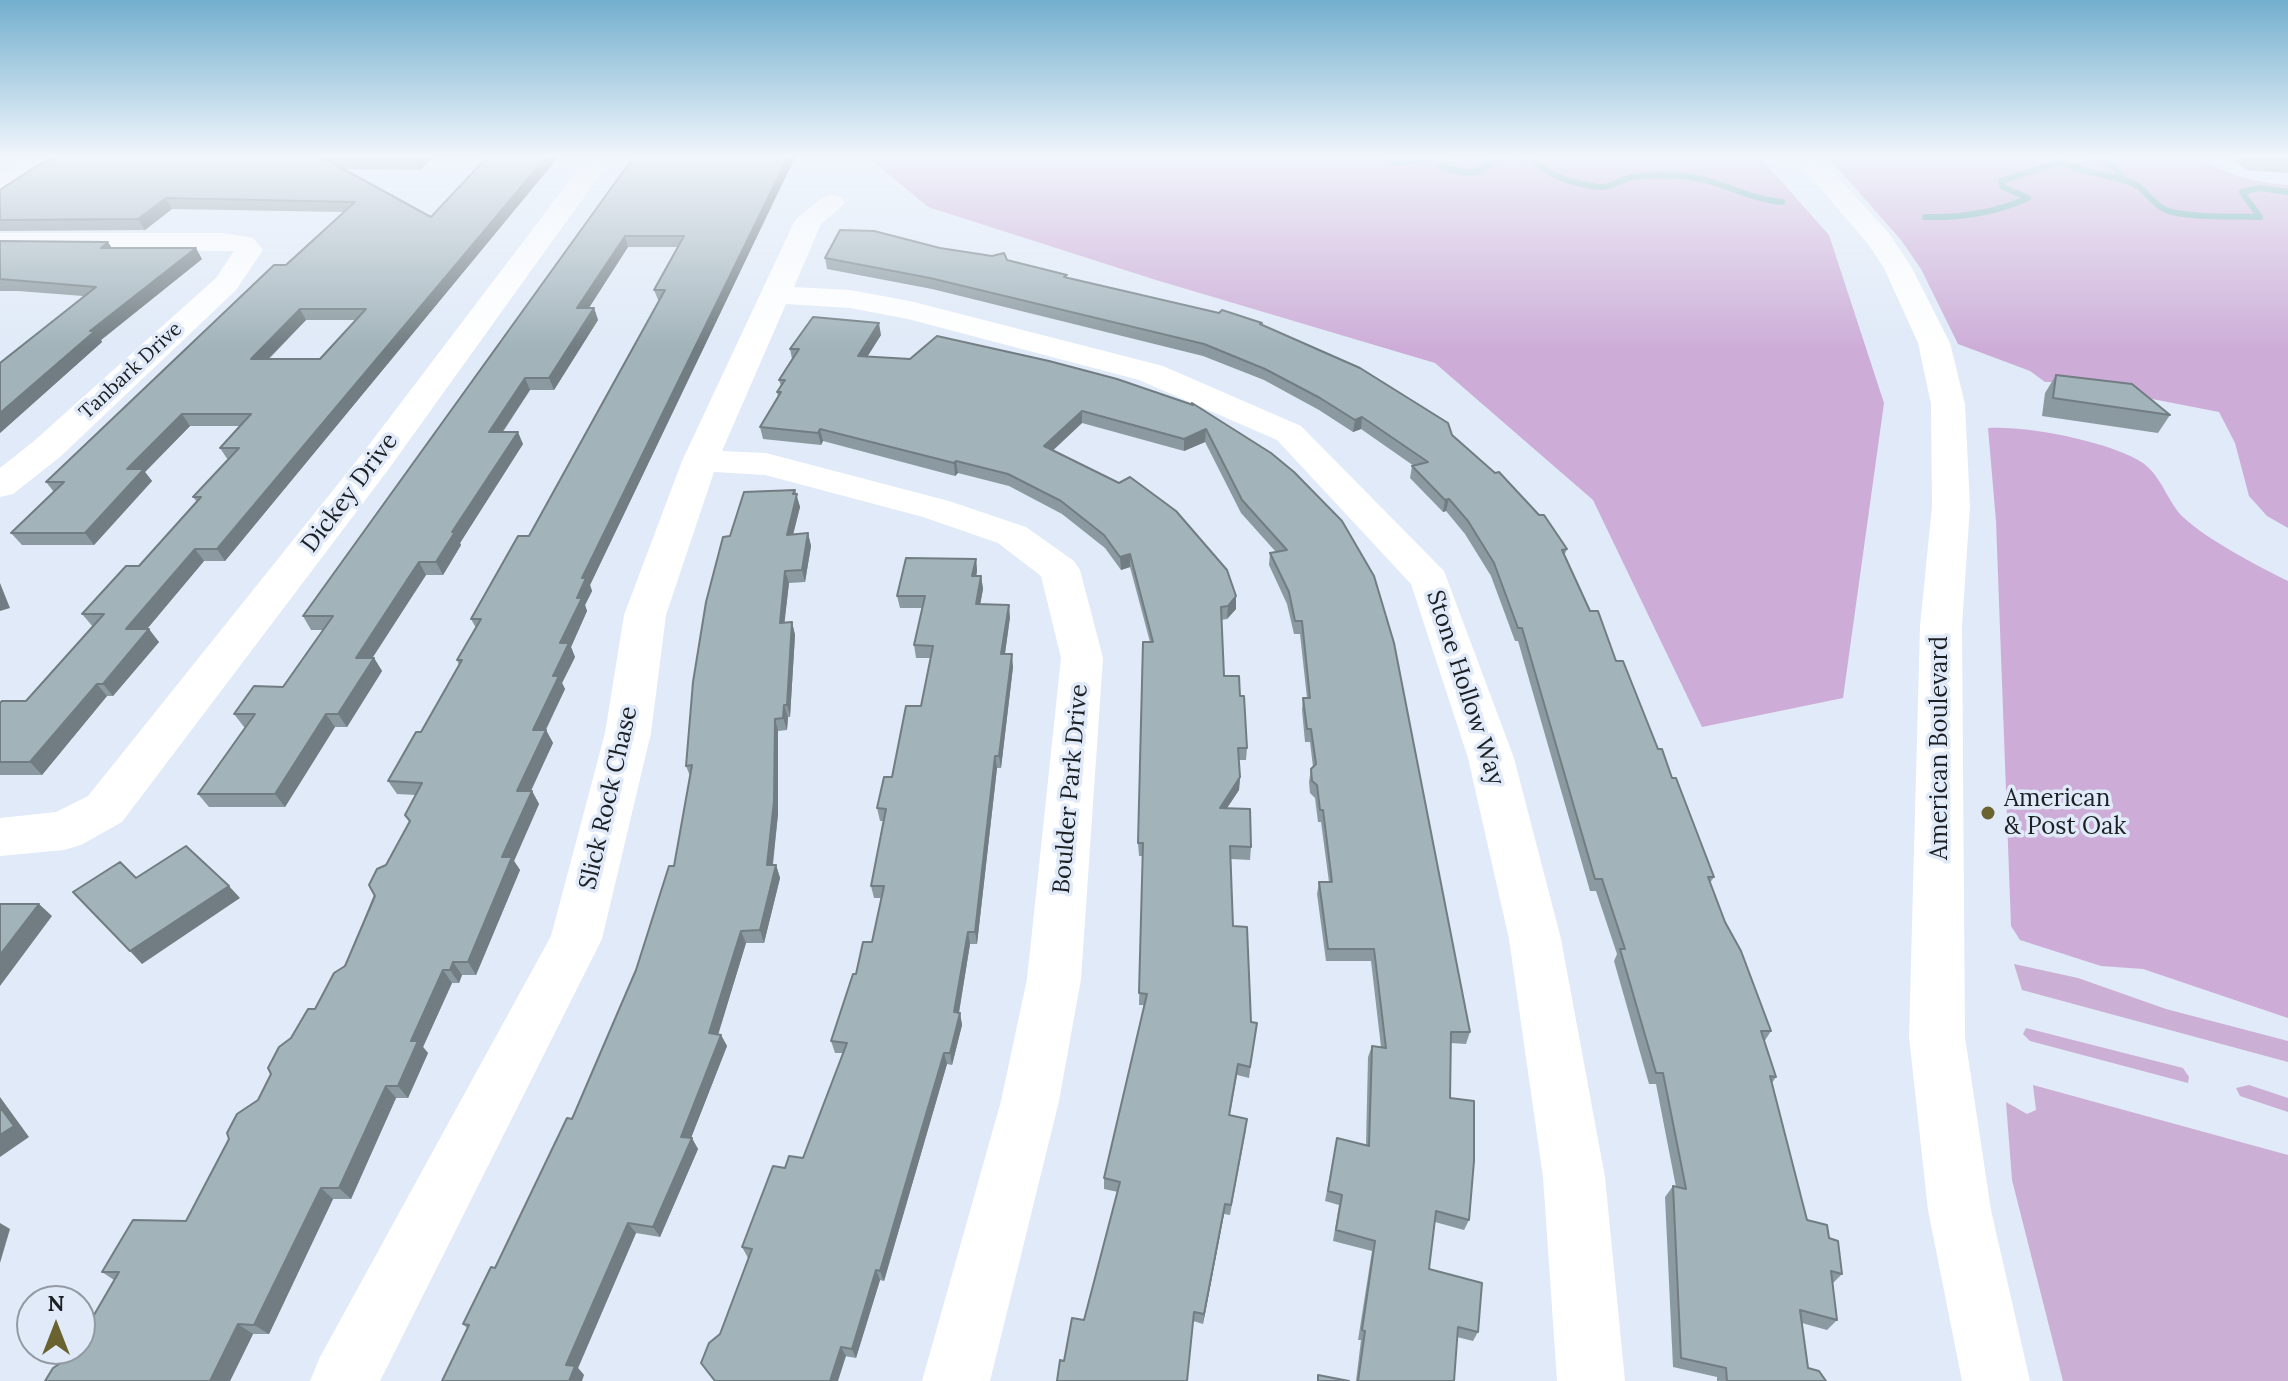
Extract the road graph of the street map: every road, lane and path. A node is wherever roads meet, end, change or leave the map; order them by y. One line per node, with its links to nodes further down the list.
1 (554, 219): 8 (street, Dickey Drive)
2 (810, 219): 5 (street, Slick Rock Chase)
3 (1862, 219): 12 (street, American Boulevard)
4 (0, 241): 7 (street, Tanbark Drive)
5 (777, 295): 6 (street, Slick Rock Chase); 11 (street, Stone Hollow Way)
6 (700, 461): 9 (street, Slick Rock Chase); 10 (street, Boulder Park Drive)
7 (0, 486)
8 (0, 837)
9 (344, 1381)
10 (956, 1381)
11 (1591, 1381)
12 (1996, 1381)

